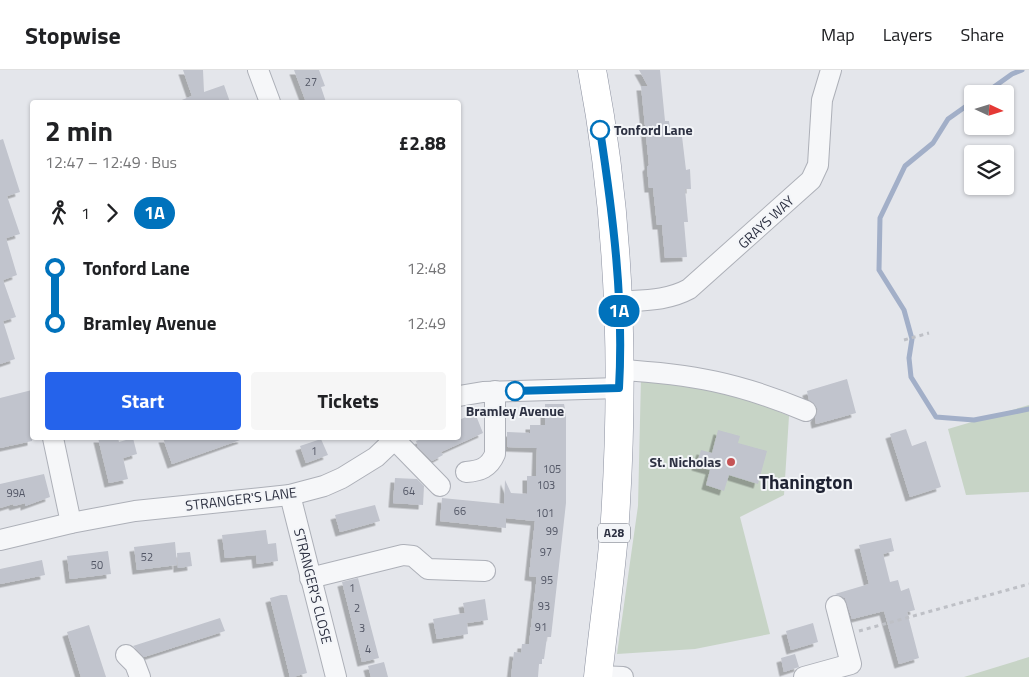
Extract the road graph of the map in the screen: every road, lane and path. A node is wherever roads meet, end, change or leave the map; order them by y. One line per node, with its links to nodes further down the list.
1 (258, 70): 4 (street)
2 (831, 70): 5 (street, GRAYS WAY)
3 (595, 72): 5 (highway, A28)
4 (269, 100)
5 (618, 302): 8 (highway, A28)
6 (929, 333): 7 (path)
7 (904, 340)
8 (619, 379): 9 (street); 11 (street); 28 (highway, A28)
9 (495, 391): 10 (street); 15 (street)
10 (461, 396)
11 (806, 411)
12 (53, 440): 18 (street)
13 (391, 440): 17 (street, STRANGER'S LANE)
14 (393, 440): 16 (street)
15 (466, 472)
16 (440, 486)
17 (290, 495): 18 (street, STRANGER'S LANE); 21 (street, STRANGER'S CLOSE)
18 (71, 523): 19 (street, STRANGER'S LANE)
19 (0, 540)
20 (485, 571): 21 (street)
21 (310, 578): 27 (street, STRANGER'S CLOSE)
22 (1029, 584): 24 (path)
23 (836, 606): 24 (street)
24 (844, 635): 29 (street)
25 (126, 655): 26 (street)
26 (140, 677)
27 (336, 677)
28 (606, 677)
29 (804, 677)

